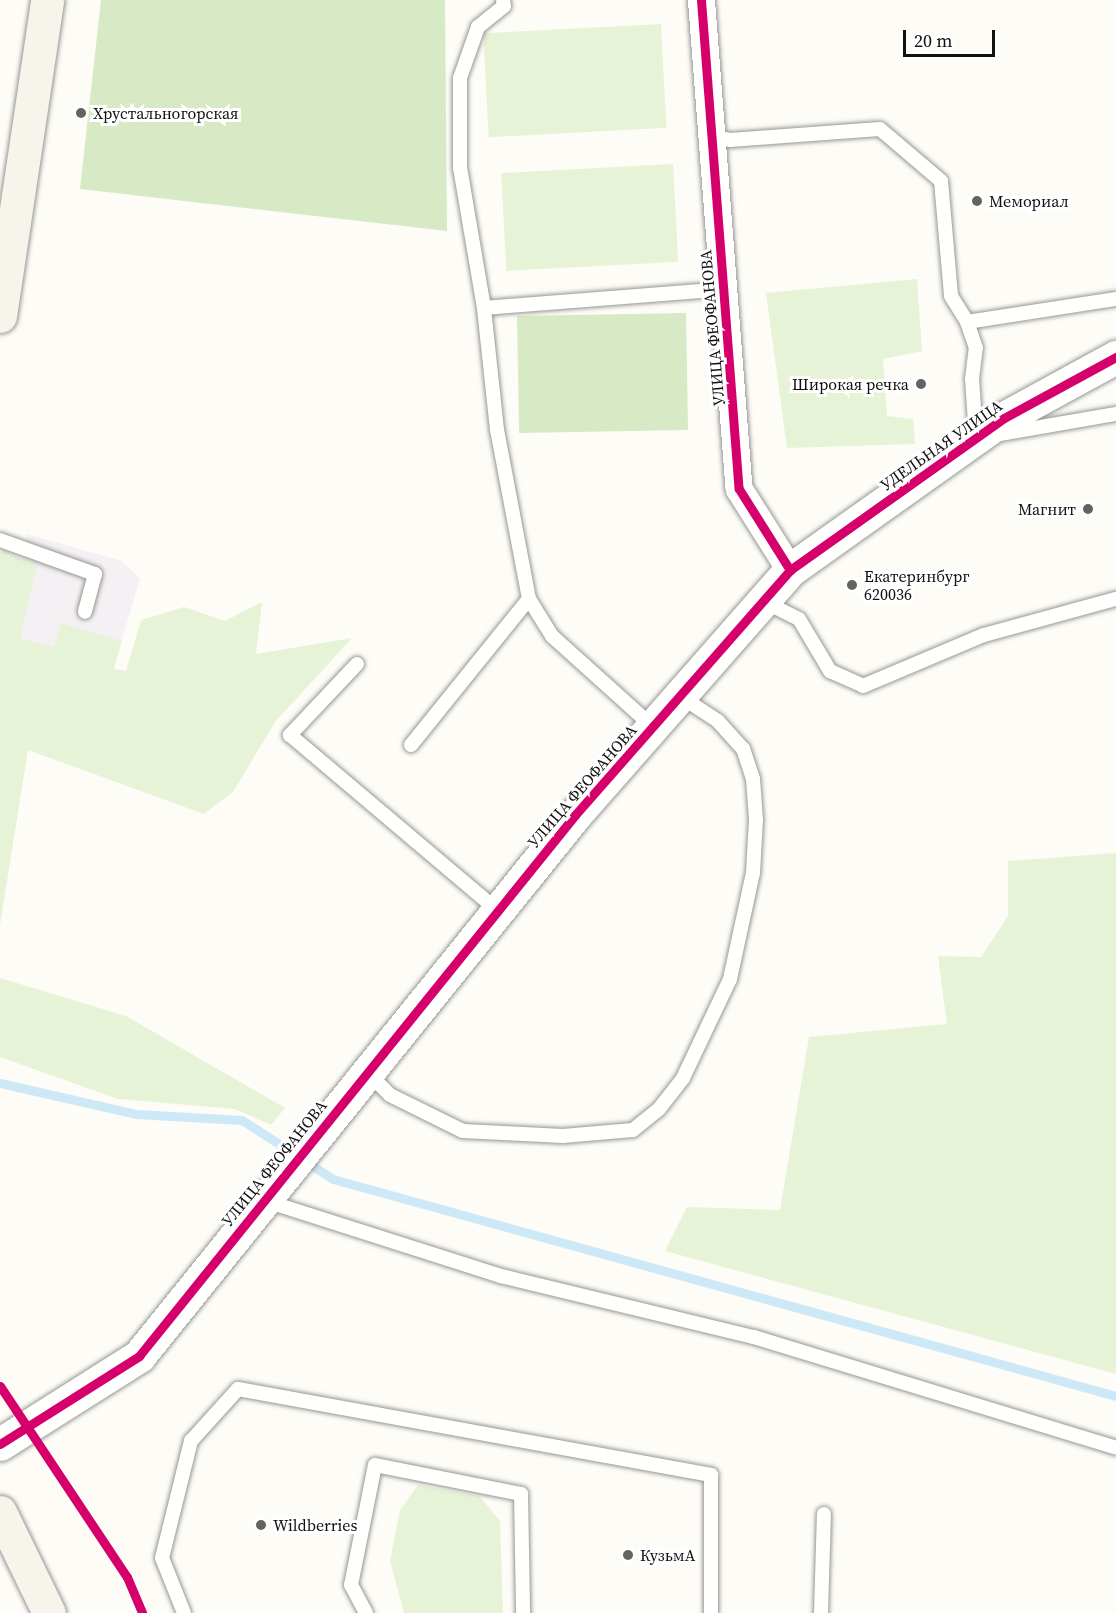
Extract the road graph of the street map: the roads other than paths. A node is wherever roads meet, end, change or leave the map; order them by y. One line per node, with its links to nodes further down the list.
1 (47, 0): 5 (main road)
2 (503, 0): 8 (lane)
3 (701, 0): 4 (street, УЛИЦА ФЕОФАНОВА)
4 (710, 136): 6 (street, УЛИЦА ФЕОФАНОВА); 10 (lane)
5 (8, 204): 9 (main road)
6 (725, 289): 8 (lane); 15 (street, УЛИЦА ФЕОФАНОВА)
7 (1116, 299): 10 (lane)
8 (484, 308): 16 (lane)
9 (0, 316)
10 (967, 322): 13 (lane)
11 (1116, 357): 13 (street, УДЕЛЬНАЯ УЛИЦА)
12 (1116, 417): 13 (lane)
13 (976, 438): 15 (street, УДЕЛЬНАЯ УЛИЦА)
14 (0, 540): 19 (lane)
15 (790, 570): 18 (street, УЛИЦА ФЕОФАНОВА)
16 (529, 599): 22 (lane); 23 (lane)
17 (1116, 599): 18 (lane)
18 (761, 600): 21 (street, УЛИЦА ФЕОФАНОВА)
19 (85, 612)
20 (357, 664): 24 (lane)
21 (680, 696): 22 (street, УЛИЦА ФЕОФАНОВА); 25 (lane)
22 (653, 728): 24 (street, УЛИЦА ФЕОФАНОВА)
23 (411, 745)
24 (498, 911): 25 (street, УЛИЦА ФЕОФАНОВА)
25 (368, 1073): 26 (street, УЛИЦА ФЕОФАНОВА)
26 (262, 1200): 27 (street, УЛИЦА ФЕОФАНОВА); 28 (lane)
27 (0, 1444)
28 (1116, 1448)
29 (0, 1512): 31 (main road)
30 (824, 1514): 36 (lane)
31 (49, 1613)
32 (184, 1613): 35 (lane)
33 (366, 1613): 34 (lane)
34 (523, 1613)
35 (711, 1613)
36 (821, 1613)

